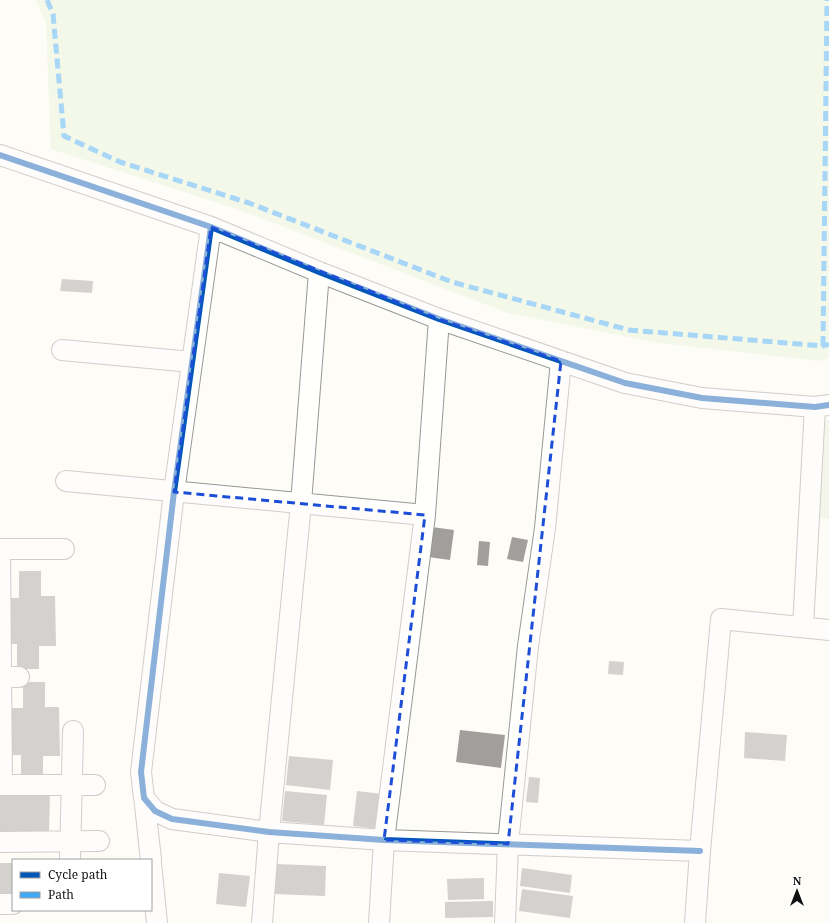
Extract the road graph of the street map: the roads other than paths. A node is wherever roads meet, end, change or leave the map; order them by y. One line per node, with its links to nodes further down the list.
1 (0, 155): 2 (street)
2 (211, 227): 3 (street); 7 (street)
3 (320, 272): 4 (street); 11 (street)
4 (439, 319): 6 (street); 12 (street)
5 (62, 350): 7 (street)
6 (561, 361): 8 (street); 27 (street)
7 (192, 362): 10 (street)
8 (822, 406): 15 (street)
9 (66, 481): 10 (street)
10 (174, 492): 11 (street); 19 (street)
11 (302, 503): 12 (street); 23 (street)
12 (425, 515): 24 (street)
13 (0, 549): 14 (street); 17 (street)
14 (64, 549)
15 (804, 627): 16 (street); 29 (street)
16 (829, 630)
17 (7, 677): 20 (street)
18 (73, 731): 21 (street)
19 (142, 782): 23 (street); 30 (street)
20 (1, 785): 21 (street)
21 (72, 785): 22 (street); 28 (street)
22 (95, 785)
23 (269, 832): 24 (street); 35 (street)
24 (384, 840): 27 (street); 36 (street)
25 (99, 841): 28 (street)
26 (0, 842): 28 (street)
27 (508, 844): 29 (street); 37 (street)
28 (70, 851)
29 (700, 851): 38 (street)
30 (151, 859)
31 (152, 873): 34 (street)
32 (0, 904): 33 (street)
33 (12, 904)
34 (157, 923)
35 (262, 923)
36 (379, 923)
37 (505, 923)
38 (695, 923)

